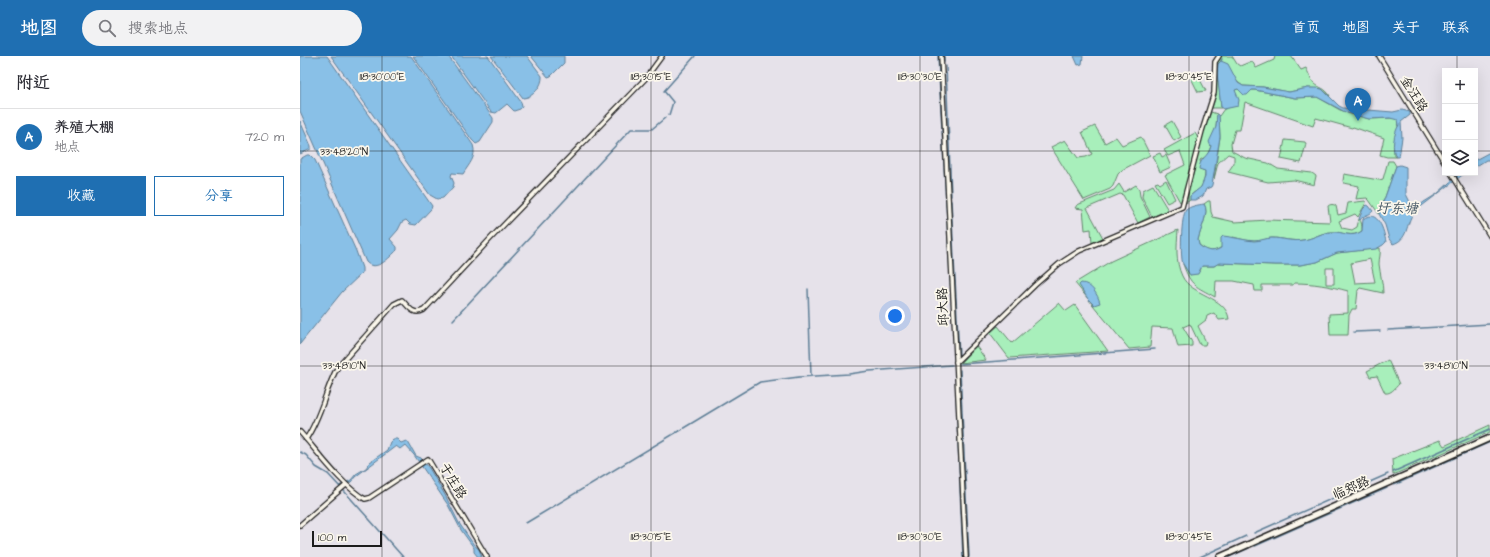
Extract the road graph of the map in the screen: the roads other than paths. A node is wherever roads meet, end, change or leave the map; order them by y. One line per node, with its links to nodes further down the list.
1 (662, 56): 11 (street)
2 (941, 56): 8 (street, 邱大路)
3 (1220, 56): 8 (street)
4 (1379, 56): 5 (street, 金汪路)
5 (1442, 158)
6 (1453, 176): 7 (street)
7 (1490, 236)
8 (956, 362): 15 (street, 邱大路)
9 (300, 432): 11 (street)
10 (1490, 438): 16 (main road, 临郑路)
11 (306, 439): 12 (street)
12 (346, 484): 13 (street); 14 (street, 于庄路)
13 (300, 525)
14 (487, 557)
15 (966, 557)
16 (1220, 557)

